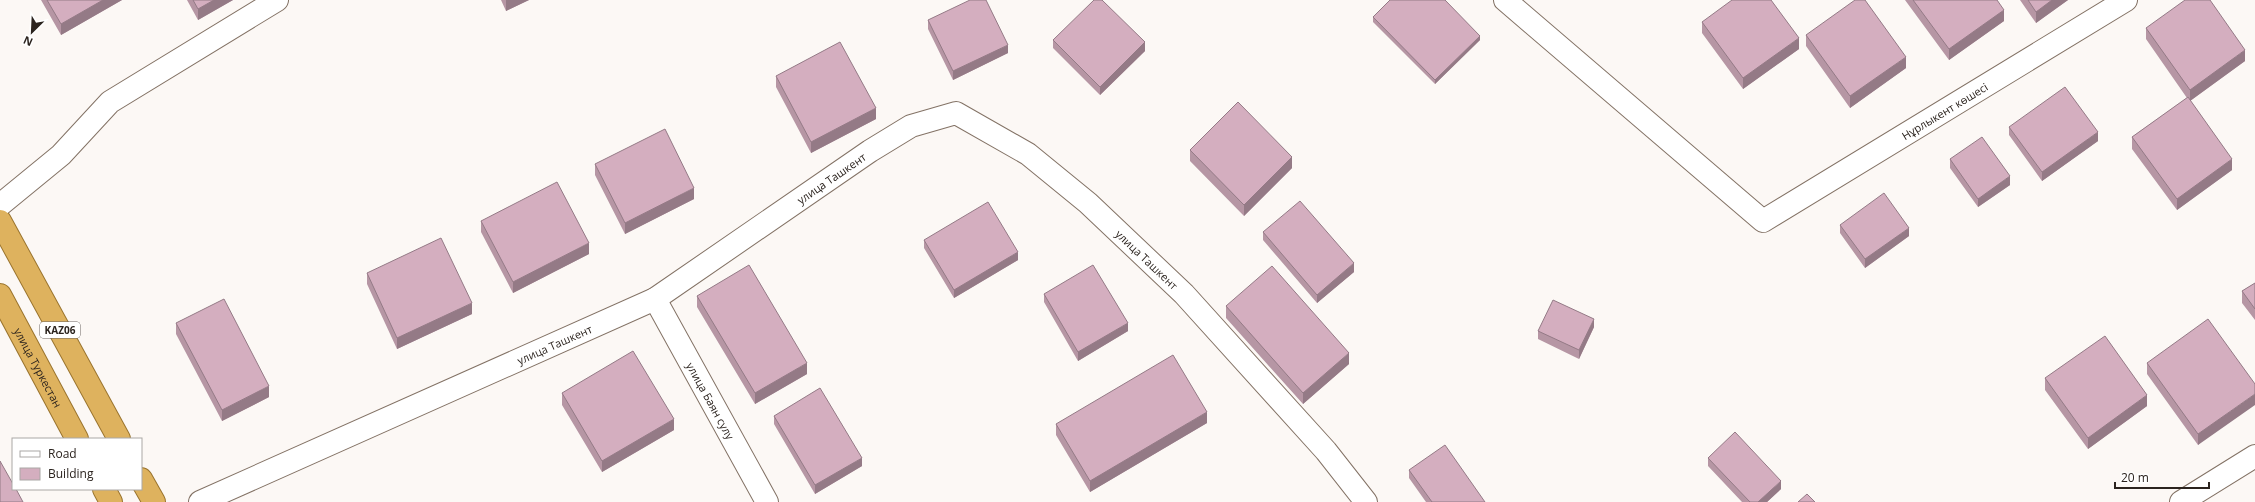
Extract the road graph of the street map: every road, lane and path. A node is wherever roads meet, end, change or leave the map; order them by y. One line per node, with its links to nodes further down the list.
1 (277, 0): 4 (street)
2 (1505, 0): 3 (street, Нұрлыкент көшесі)
3 (2126, 0)
4 (0, 205)
5 (0, 221): 9 (highway, KАZ06)
6 (0, 295): 8 (highway, улица Туркестан / KАZ06)
7 (655, 299): 15 (street, улица Ташкент); 16 (street, улица Баян сулу); 17 (street, улица Ташкент)
8 (76, 438)
9 (118, 438)
10 (2255, 456): 18 (street)
11 (142, 481): 14 (highway)
12 (105, 490): 13 (highway)
13 (111, 502)
14 (154, 502)
15 (200, 502)
16 (767, 502)
17 (1366, 502)
18 (2181, 502)

